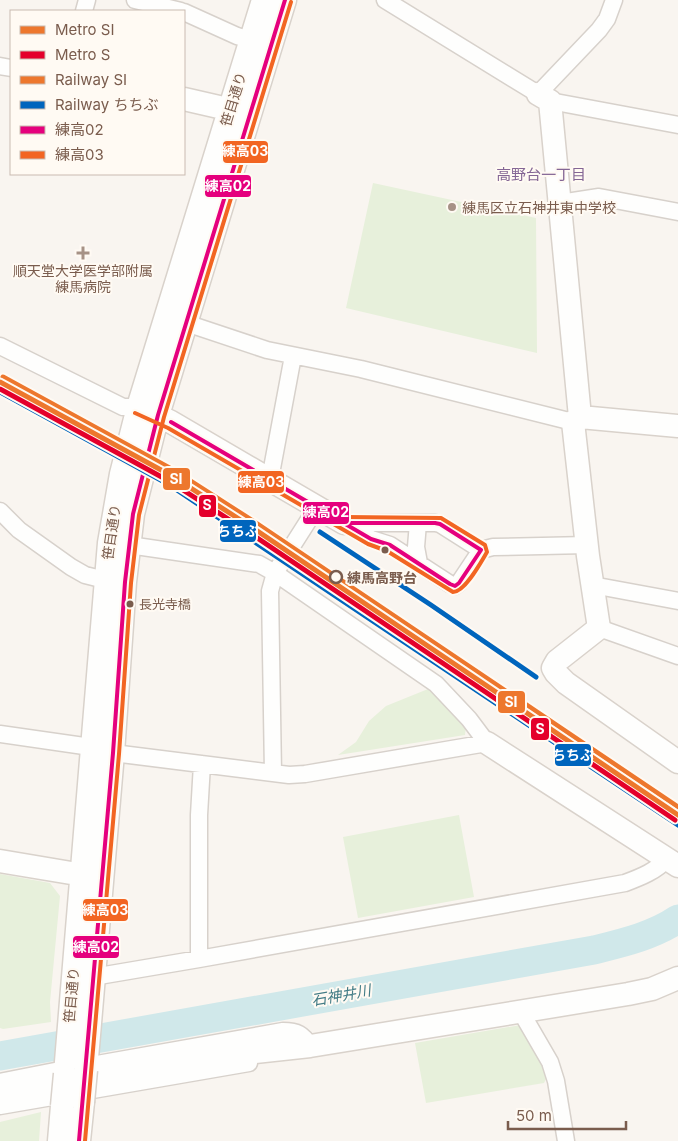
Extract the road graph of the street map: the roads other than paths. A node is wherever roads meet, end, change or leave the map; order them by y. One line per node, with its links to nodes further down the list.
1 (135, 0): 6 (street)
2 (263, 0): 8 (main road, 笹目通り)
3 (285, 0): 11 (main road, 笹目通り)
4 (614, 0): 9 (street)
5 (389, 1): 9 (street)
6 (175, 10)
7 (185, 13): 8 (street)
8 (251, 40): 11 (main road, 笹目通り)
9 (544, 97): 12 (street); 13 (main road)
10 (185, 99): 11 (main road)
11 (240, 112): 15 (main road, 笹目通り); 18 (main road, 笹目通り)
12 (678, 125)
13 (560, 203): 14 (street); 19 (main road)
14 (678, 212)
15 (186, 324): 17 (street); 18 (main road, 笹目通り)
16 (0, 346): 18 (street)
17 (294, 356): 19 (street); 21 (street)
18 (148, 411): 21 (main road); 26 (main road, 笹目通り); 31 (main road, 笹目通り)
19 (577, 419): 20 (main road); 27 (main road)
20 (678, 426)
21 (270, 478): 22 (main road)
22 (317, 507): 24 (main road); 30 (street)
23 (0, 512): 31 (street)
24 (344, 523): 25 (street); 29 (street)
25 (418, 523): 28 (street); 29 (street)
26 (129, 545): 30 (street); 39 (main road, 笹目通り)
27 (587, 545): 28 (street); 32 (main road)
28 (481, 550): 29 (street)
29 (419, 563)
30 (275, 573): 37 (street); 42 (street)
31 (105, 580): 38 (main road, 笹目通り)
32 (592, 587): 33 (street); 34 (main road)
33 (678, 601)
34 (599, 628): 35 (street); 40 (main road)
35 (678, 656)
36 (0, 734): 38 (street)
37 (487, 743): 42 (street); 44 (main road)
38 (91, 747): 45 (main road, 笹目通り)
39 (113, 753): 41 (street); 45 (main road, 笹目通り)
40 (678, 762)
41 (202, 764): 42 (street); 46 (street)
42 (273, 773)
43 (0, 861): 45 (main road)
44 (672, 863): 46 (street)
45 (92, 877): 47 (main road, 笹目通り); 50 (main road, 笹目通り)
46 (199, 959): 47 (street)
47 (93, 977): 50 (main road, 笹目通り)
48 (678, 978): 49 (main road)
49 (521, 1012): 51 (main road); 59 (street)
50 (80, 1015): 52 (main road, 笹目通り)
51 (310, 1046): 52 (street); 54 (main road); 56 (street)
52 (76, 1068): 53 (street); 55 (main road, 笹目通り, bridge)
53 (0, 1082)
54 (0, 1094)
55 (73, 1104): 57 (main road, 笹目通り); 58 (main road, 笹目通り)
56 (0, 1106)
57 (59, 1141)
58 (80, 1141)
59 (566, 1141)

